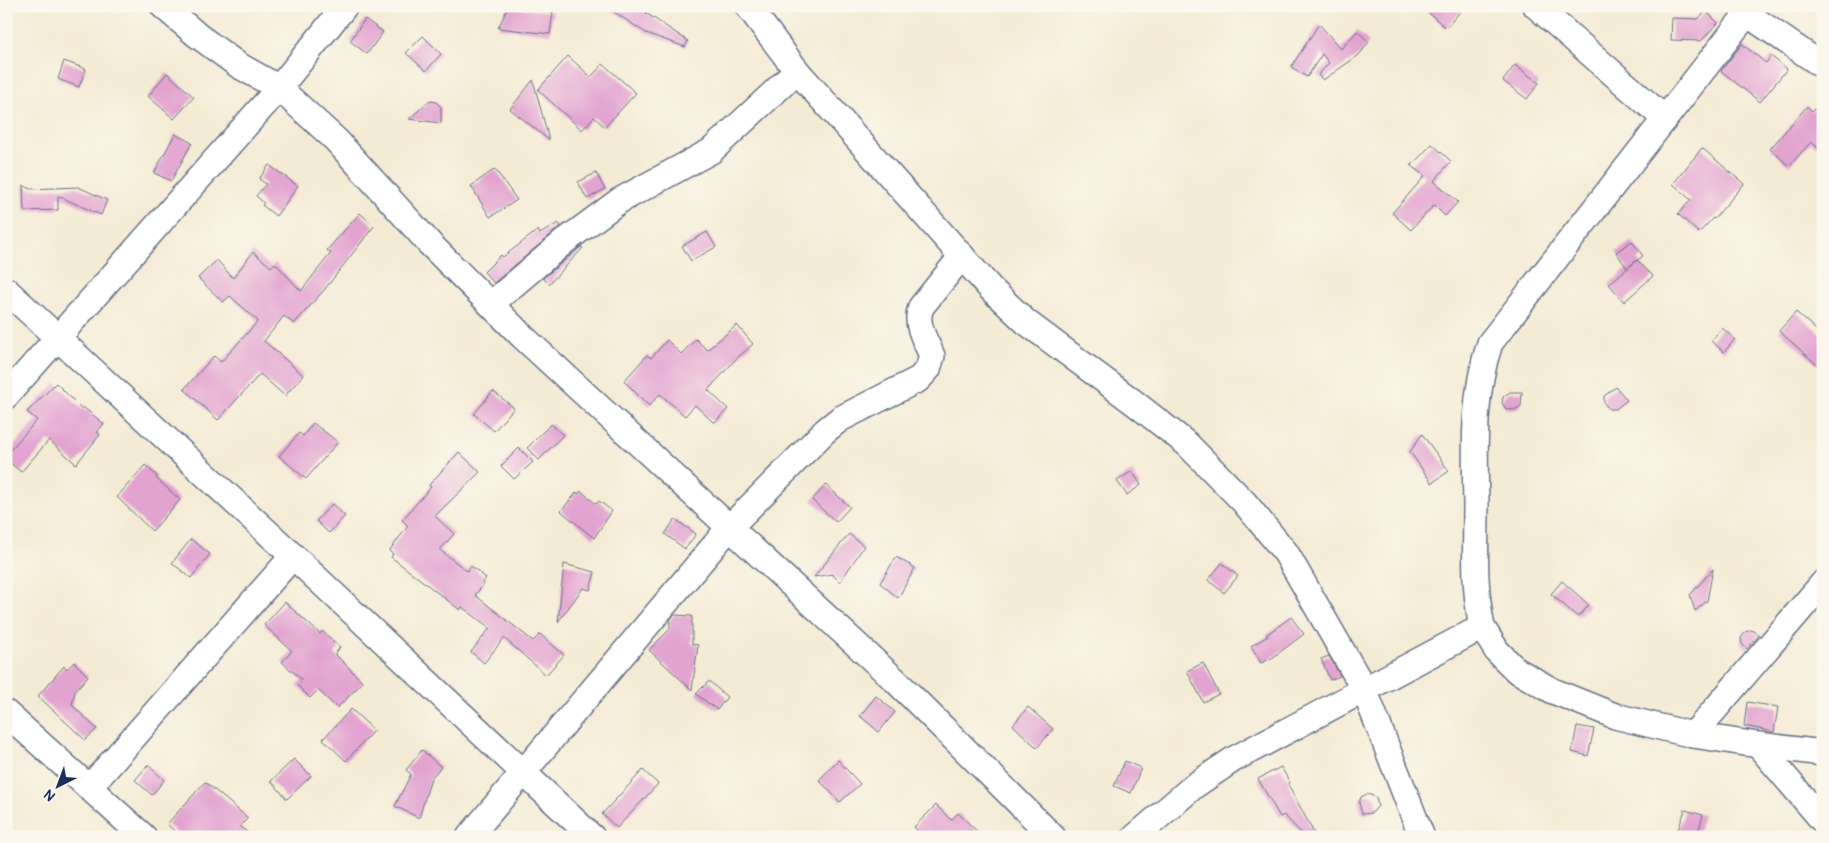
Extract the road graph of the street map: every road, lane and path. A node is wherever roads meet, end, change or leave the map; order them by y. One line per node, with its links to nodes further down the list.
1 (163, 6): 8 (street)
2 (345, 6): 8 (street)
3 (748, 6): 7 (street)
4 (1536, 6): 9 (street)
5 (1750, 10): 6 (street); 9 (street)
6 (1823, 66)
7 (797, 71): 10 (street); 12 (street)
8 (279, 88): 12 (street); 13 (street)
9 (1665, 119): 18 (street)
10 (962, 256): 15 (street); 19 (street)
11 (6, 290): 13 (street)
12 (491, 304): 15 (street)
13 (58, 338): 14 (street); 16 (street)
14 (6, 396)
15 (729, 528): 24 (street); 30 (street)
16 (293, 556): 24 (street); 25 (street)
17 (1823, 583): 21 (street)
18 (1482, 627): 19 (street); 21 (street)
19 (1364, 689): 31 (street); 32 (street)
20 (6, 713): 25 (street)
21 (1693, 735): 22 (street)
22 (1758, 745): 23 (street); 26 (street)
23 (1823, 753)
24 (524, 774): 28 (street); 29 (street)
25 (89, 788): 27 (street)
26 (1823, 821)
27 (144, 837)
28 (469, 837)
29 (592, 837)
30 (1053, 837)
31 (1135, 837)
32 (1422, 837)

